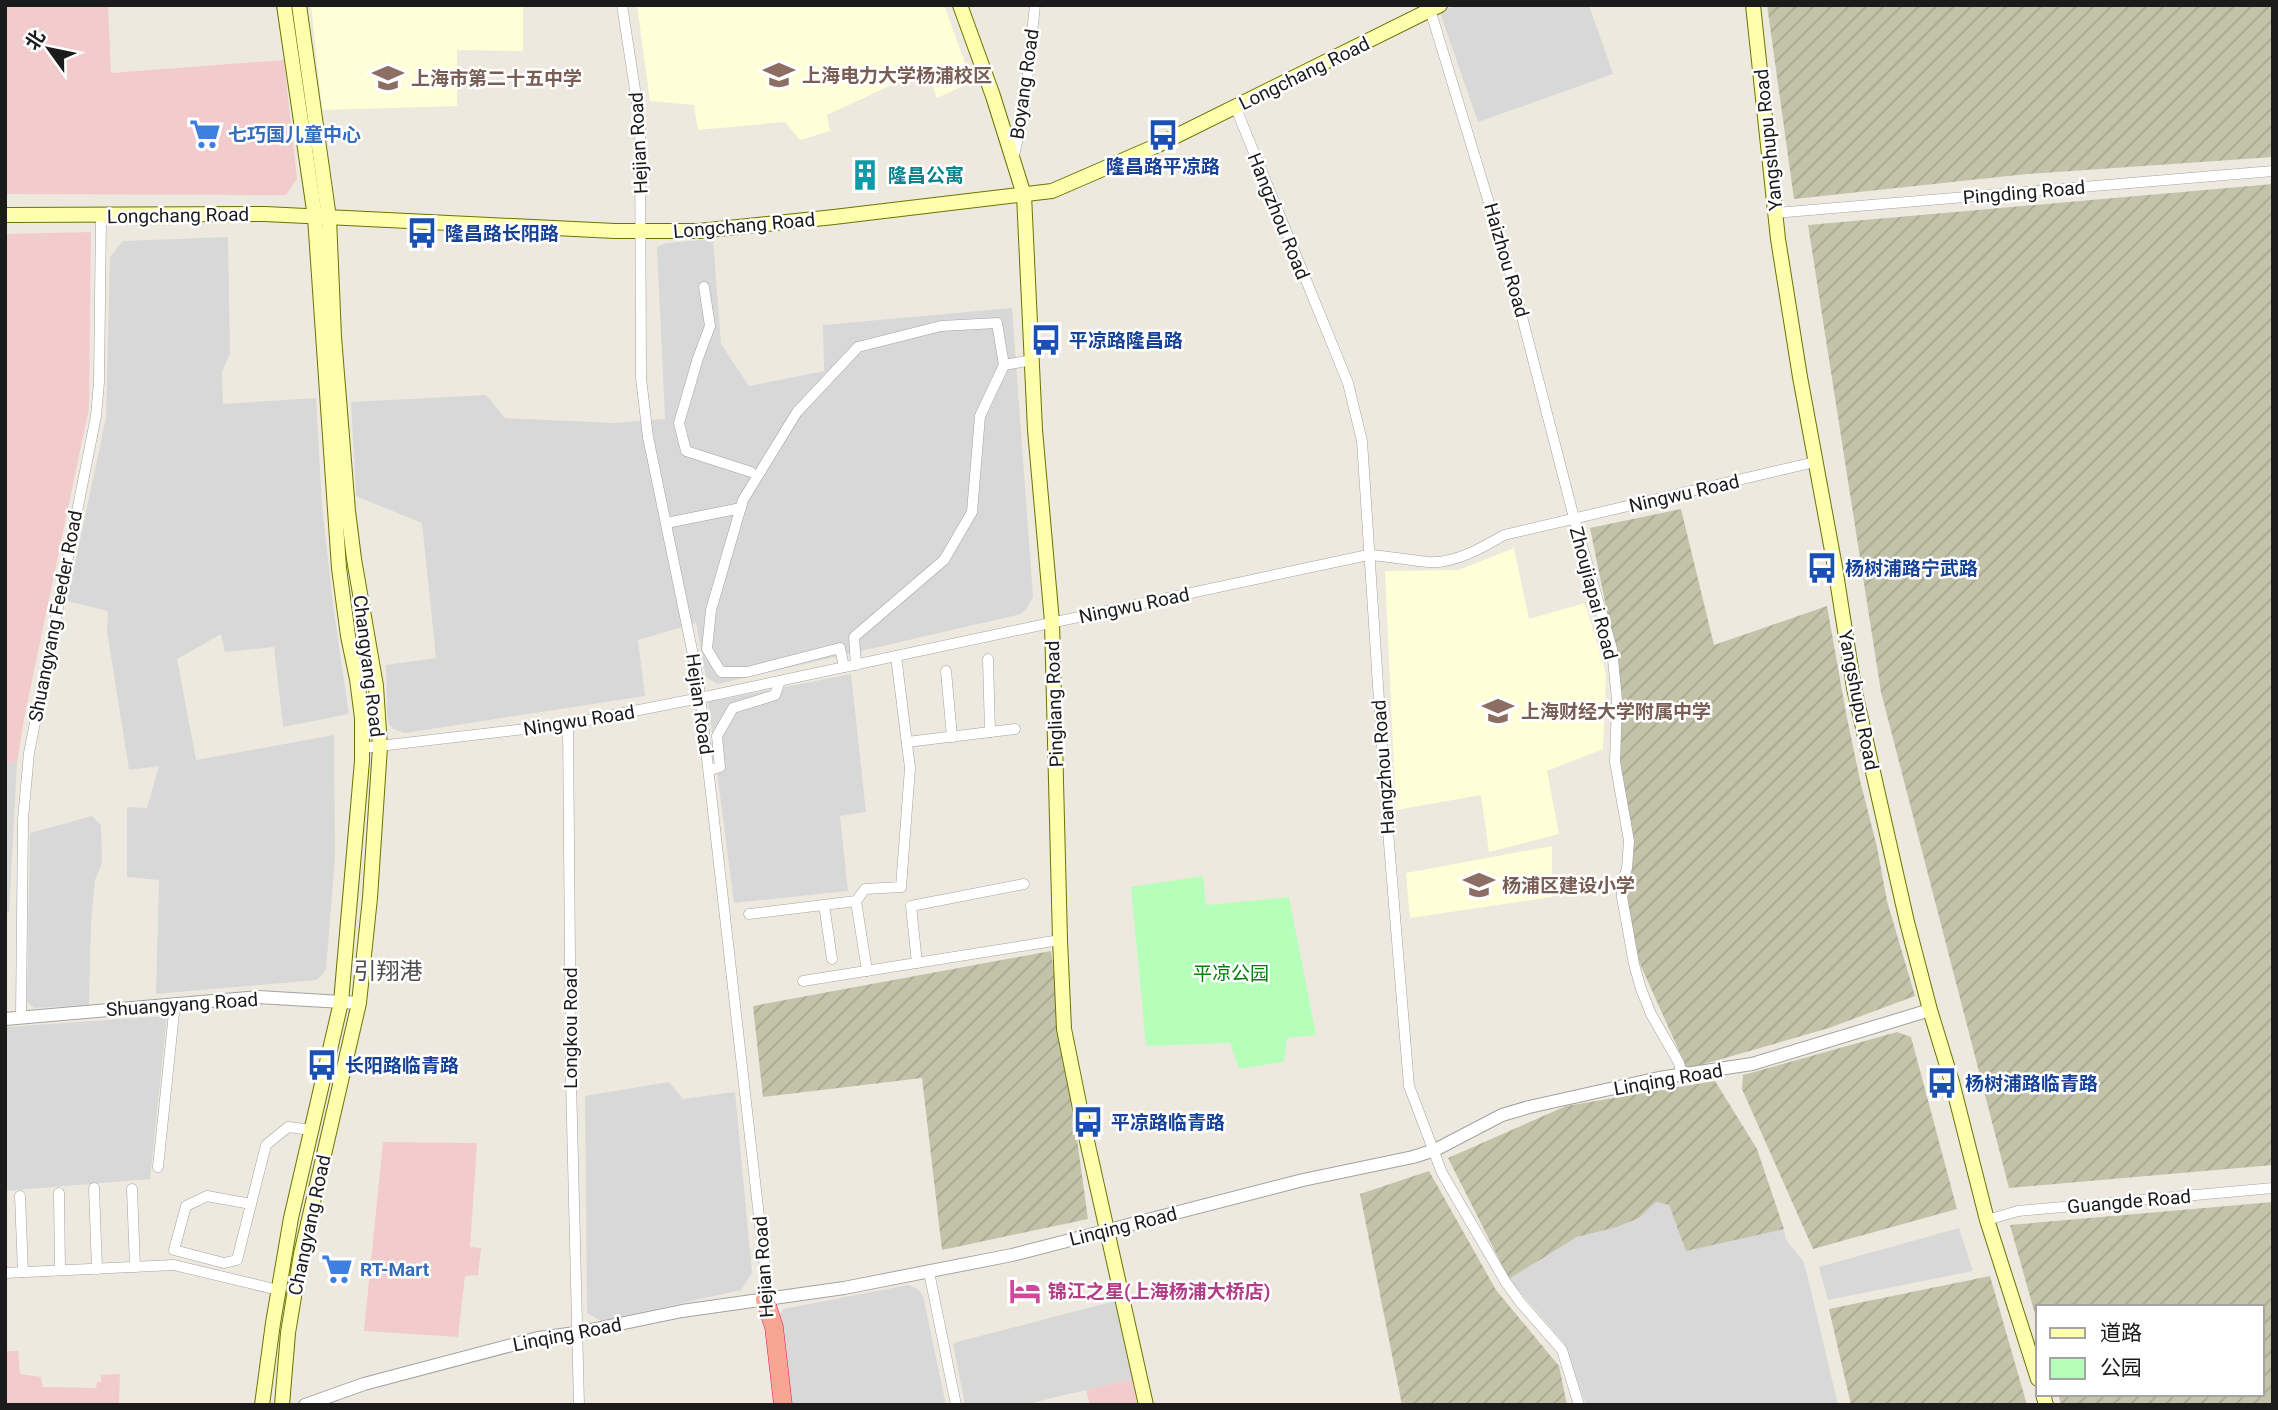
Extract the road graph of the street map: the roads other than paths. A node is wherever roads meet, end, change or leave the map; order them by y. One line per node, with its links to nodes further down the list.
1 (284, 5): 15 (main road, Changyang Road)
2 (299, 5): 15 (main road, Changyang Road)
3 (622, 5): 16 (street, Hejian Road)
4 (960, 5): 9 (main road, Pingliang Road)
5 (1035, 5): 9 (street, Boyang Road)
6 (1753, 5): 12 (main road, Yangshupu Road)
7 (1433, 7): 8 (main road, Longchang Road); 23 (street, Haizhou Road)
8 (1235, 106): 11 (main road, Longchang Road); 25 (street, Hangzhou Road)
9 (1014, 163): 11 (main road, Pingliang Road)
10 (2273, 171): 12 (street, Pingding Road)
11 (1024, 195): 16 (main road, Longchang Road); 18 (main road, Pingliang Road)
12 (1775, 213): 20 (main road, Yangshupu Road)
13 (5, 215): 14 (main road, Longchang Road)
14 (101, 216): 15 (main road, Longchang Road); 55 (street, Shuangyang Feeder Road)
15 (322, 218): 16 (main road, Longchang Road); 39 (main road, Changyang Road); 40 (main road, Changyang Road)
16 (641, 232): 24 (street, Hejian Road)
17 (705, 287): 21 (street)
18 (1032, 360): 19 (street); 26 (main road, Pingliang Road)
19 (1004, 365): 22 (street); 29 (street)
20 (1815, 462): 23 (street, Ningwu Road); 54 (main road, Yangshupu Road)
21 (751, 472)
22 (741, 508): 24 (street); 30 (street)
23 (1574, 518): 25 (street, Ningwu Road); 57 (street, Zhoujiapai Road)
24 (666, 523): 33 (street, Hejian Road)
25 (1368, 555): 26 (street, Ningwu Road); 59 (street, Hangzhou Road)
26 (1052, 622): 27 (street, Ningwu Road); 46 (main road, Pingliang Road)
27 (896, 656): 29 (street, Ningwu Road); 38 (street)
28 (988, 659): 36 (street)
29 (856, 665): 30 (street, Ningwu Road)
30 (844, 667): 32 (street, Ningwu Road)
31 (946, 671): 37 (street)
32 (780, 681): 33 (street, Ningwu Road); 41 (street)
33 (700, 698): 34 (street, Ningwu Road); 41 (street, Hejian Road)
34 (568, 724): 39 (street, Ningwu Road); 77 (street, Longkou Road)
35 (1015, 729): 36 (street)
36 (989, 732): 37 (street)
37 (952, 737): 38 (street)
38 (907, 742): 43 (street)
39 (380, 747): 40 (street, Ningwu Road); 53 (main road, Changyang Road)
40 (362, 748): 51 (main road, Changyang Road)
41 (710, 770): 76 (street, Hejian Road)
42 (1024, 884): 48 (street)
43 (856, 901): 44 (street); 49 (street)
44 (824, 905): 45 (street); 47 (street)
45 (749, 914)
46 (1060, 940): 48 (street); 68 (main road, Pingliang Road)
47 (832, 959)
48 (918, 963): 49 (street)
49 (867, 971): 50 (street)
50 (803, 981)
51 (341, 1002): 52 (street, Shuangyang Road); 53 (street, Shuangyang Road); 58 (main road, Changyang Road)
52 (175, 1003): 55 (street, Shuangyang Road); 60 (street)
53 (359, 1003): 80 (main road, Changyang Road)
54 (1930, 1010): 57 (street, Linqing Road); 67 (main road, Yangshupu Road)
55 (21, 1017): 56 (street, Shuangyang Road)
56 (5, 1018)
57 (1682, 1075): 59 (street, Linqing Road)
58 (311, 1130): 66 (street); 75 (main road, Changyang Road)
59 (1435, 1150): 68 (street, Linqing Road); 87 (street, Hangzhou Road)
60 (158, 1167)
61 (94, 1188): 70 (street)
62 (2273, 1188): 67 (street, Guangde Road)
63 (132, 1189): 69 (street)
64 (59, 1193): 71 (street)
65 (20, 1196): 72 (street)
66 (251, 1204): 66 (street)
67 (1987, 1220): 78 (main road, Yangshupu Road)
68 (1107, 1229): 73 (street, Linqing Road); 86 (main road, Pingliang Road)
69 (135, 1267): 70 (street); 75 (street)
70 (97, 1269): 71 (street)
71 (60, 1270): 72 (street)
72 (23, 1272): 74 (street)
73 (929, 1272): 76 (street, Linqing Road); 85 (street)
74 (5, 1273)
75 (278, 1290): 79 (main road, Changyang Road)
76 (765, 1300): 77 (street, Linqing Road); 83 (street, Hejian Road); 84 (highway)
77 (576, 1333): 81 (street, Linqing Road); 82 (street, Longkou Road)
78 (2036, 1373)
79 (262, 1405)
80 (282, 1405)
81 (305, 1405)
82 (579, 1405)
83 (775, 1405)
84 (783, 1405)
85 (956, 1405)
86 (1146, 1405)
87 (1579, 1405)

